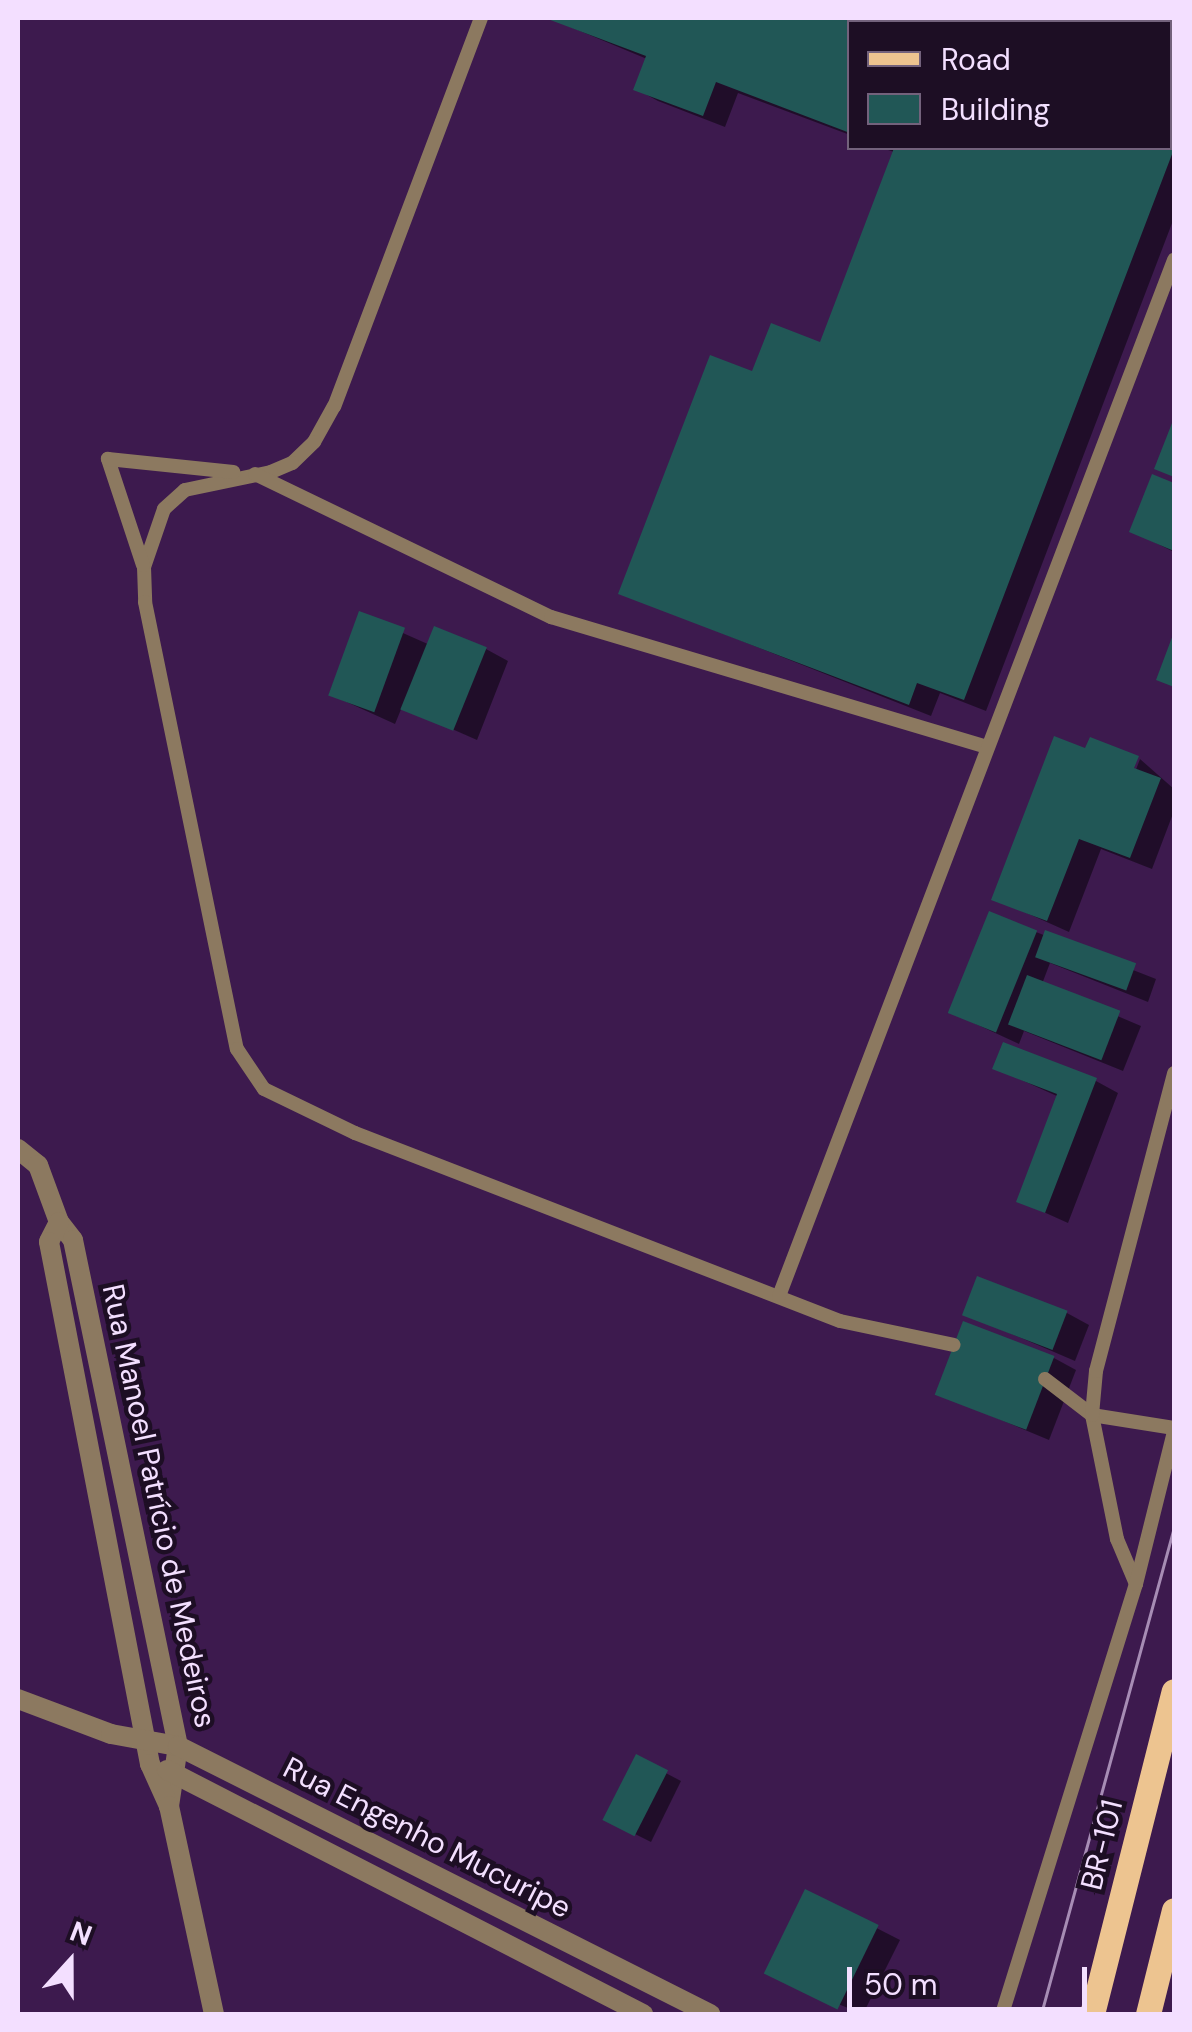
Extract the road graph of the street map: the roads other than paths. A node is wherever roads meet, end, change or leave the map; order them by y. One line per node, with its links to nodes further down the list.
1 (481, 18): 3 (lane)
2 (1174, 260): 5 (lane)
3 (256, 474): 4 (lane); 4 (lane); 5 (lane)
4 (144, 567): 9 (lane)
5 (988, 747): 9 (lane)
6 (1174, 1074): 12 (lane)
7 (18, 1149): 8 (street, Rua Manoel Patrício de Medeiros)
8 (59, 1222): 14 (street, Rua Manoel Patrício de Medeiros); 15 (street, Rua Manoel Patrício de Medeiros)
9 (779, 1296): 10 (lane)
10 (954, 1345)
11 (1046, 1379): 12 (lane)
12 (1092, 1415): 13 (lane); 16 (lane)
13 (1174, 1430): 16 (lane)
14 (136, 1558): 15 (street); 21 (street, Rua Manoel Patrício de Medeiros)
15 (112, 1565): 20 (street, Rua Manoel Patrício de Medeiros)
16 (1136, 1584): 29 (lane)
17 (1174, 1691): 30 (main road, BR-101 / BR-101)
18 (18, 1699): 19 (street, Rua Engenho Mucuripe)
19 (111, 1734): 20 (street, Rua Engenho Mucuripe); 22 (street, Rua Engenho Mucuripe)
20 (145, 1736): 21 (street, Rua Engenho Mucuripe); 22 (street, Rua Manoel Patrício de Medeiros)
21 (178, 1746): 23 (street, Rua Manoel Patrício de Medeiros); 28 (street, Rua Engenho Mucuripe)
22 (150, 1764): 23 (street, Rua Engenho Mucuripe); 24 (street, Rua Manoel Patrício de Medeiros)
23 (177, 1774): 24 (street, Rua Manoel Patrício de Medeiros); 27 (street, Rua Engenho Mucuripe)
24 (169, 1806): 26 (street, Rua Manoel Patrício de Medeiros)
25 (1174, 1910): 31 (main road)
26 (214, 2014)
27 (643, 2014)
28 (710, 2014)
29 (1002, 2014)
30 (1092, 2014)
31 (1148, 2014)

